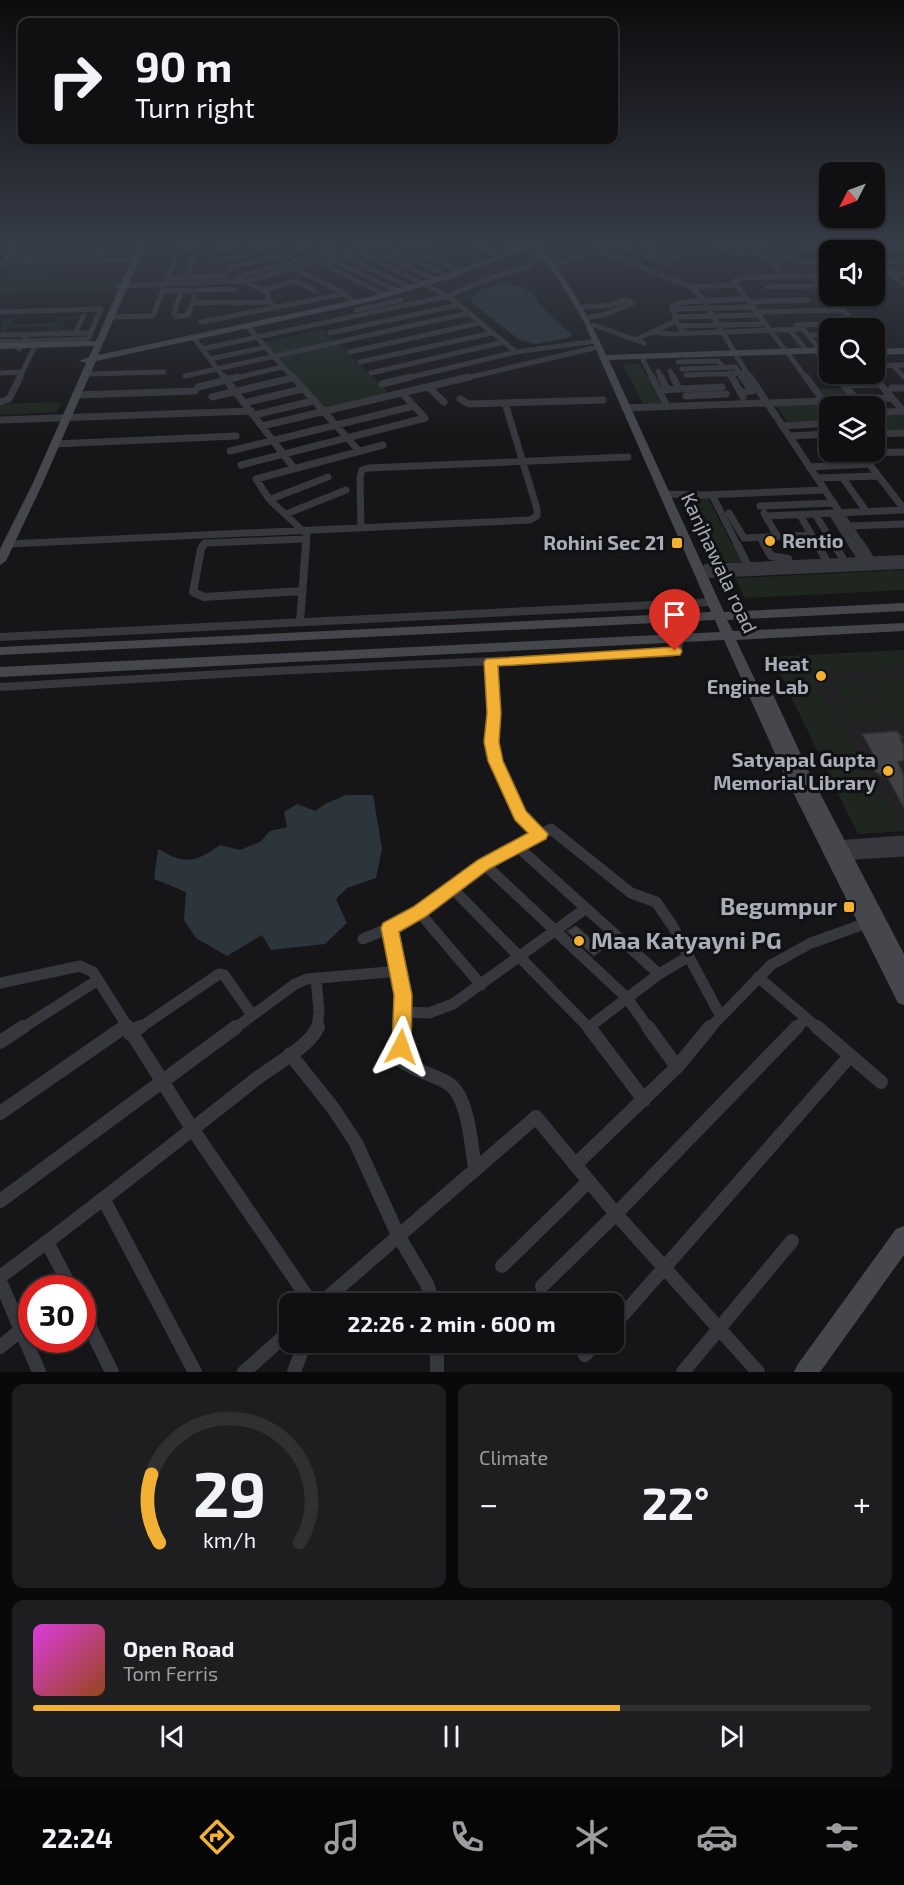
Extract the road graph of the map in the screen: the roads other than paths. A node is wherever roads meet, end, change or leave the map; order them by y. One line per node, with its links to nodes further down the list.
1 (8, 311): 26 (street)
2 (44, 311): 26 (street); 29 (street)
3 (100, 311): 30 (street)
4 (109, 311): 61 (street)
5 (110, 311): 32 (street)
6 (155, 311): 32 (street)
7 (175, 311): 8 (street)
8 (190, 311)
9 (233, 311): 27 (street)
10 (255, 311): 27 (street)
11 (303, 311): 35 (street)
12 (333, 311): 35 (street)
13 (348, 311): 35 (street)
14 (376, 311): 35 (street)
15 (386, 311): 36 (street)
16 (431, 311): 36 (street)
17 (466, 311): 28 (street)
18 (582, 311): 65 (street, Kanjhawala road)
19 (586, 311): 33 (street, Kanjhawala road)
20 (600, 311): 33 (street)
21 (614, 311): 33 (street)
22 (673, 311): 38 (street)
23 (710, 311): 31 (street)
24 (736, 311): 31 (street)
25 (757, 311): 40 (street)
26 (33, 314): 34 (street)
27 (235, 314): 52 (street)
28 (469, 314): 37 (street); 43 (street)
29 (84, 315): 30 (street); 48 (street)
30 (99, 315): 61 (street)
31 (713, 316): 38 (street); 39 (street)
32 (109, 317): 61 (street)
33 (590, 317): 60 (street); 86 (street, Kanjhawala road)
34 (0, 318)
35 (313, 318): 41 (street); 49 (street); 57 (street)
36 (395, 319): 43 (street); 49 (street)
37 (480, 322): 54 (street); 58 (street)
38 (677, 322): 39 (street); 46 (street); 50 (street)
39 (718, 324): 40 (street); 47 (street)
40 (767, 326): 42 (street); 45 (street); 47 (street); 80 (street)
41 (248, 327): 52 (street); 57 (street)
42 (801, 327): 44 (street); 45 (street); 55 (street)
43 (405, 328): 58 (street); 62 (street)
44 (819, 328)
45 (789, 329): 75 (street)
46 (653, 332): 50 (street); 60 (street)
47 (723, 332): 50 (street); 81 (street)
48 (75, 333): 51 (street); 61 (street)
49 (330, 333): 62 (street)
50 (684, 333)
51 (27, 334): 53 (street); 66 (street)
52 (211, 334): 59 (street)
53 (0, 335)
54 (495, 335): 63 (street); 74 (street)
55 (808, 335): 56 (street); 69 (street)
56 (819, 335)
57 (257, 337): 68 (street); 72 (street)
58 (417, 337): 74 (street); 76 (street)
59 (194, 338): 72 (street); 85 (street)
60 (635, 340): 64 (street)
61 (93, 342): 66 (street); 70 (street); 85 (street)
62 (340, 342): 76 (street); 82 (street)
63 (504, 342): 77 (street); 83 (street)
64 (644, 343)
65 (597, 344): 77 (street); 86 (street, Kanjhawala road); 107 (street)
66 (21, 345): 67 (street); 70 (street)
67 (0, 346)
68 (266, 347): 82 (street); 84 (street)
69 (819, 347)
70 (34, 348): 105 (street)
71 (885, 348): 73 (street)
72 (202, 349): 84 (street)
73 (904, 349)
74 (430, 350): 83 (street); 88 (street)
75 (807, 351): 79 (street); 80 (street)
76 (350, 352): 88 (street)
77 (516, 352): 94 (street)
78 (819, 352): 80 (street)
79 (819, 352)
80 (788, 353): 81 (street); 131 (street)
81 (736, 355): 86 (street); 92 (street); 101 (street)
82 (274, 357): 93 (street); 95 (street)
83 (440, 357): 94 (street); 99 (street)
84 (210, 359): 95 (street)
85 (87, 360): 102 (street); 152 (street)
86 (607, 360): 87 (street); 147 (street, Kanjhawala road)
87 (643, 360): 92 (street); 122 (street)
88 (360, 362): 99 (street)
89 (885, 365): 90 (street)
90 (893, 365): 91 (street); 108 (street)
91 (904, 365)
92 (681, 366): 101 (street); 103 (street); 116 (street)
93 (282, 367): 109 (street); 110 (street)
94 (454, 367): 107 (street); 111 (street)
95 (218, 369): 106 (street); 110 (street)
96 (658, 371): 120 (street)
97 (670, 371): 121 (street)
98 (164, 372): 102 (street)
99 (371, 373): 111 (street)
100 (729, 373): 101 (street); 103 (street); 124 (street)
101 (744, 373): 124 (street); 144 (street)
102 (86, 374): 126 (street)
103 (714, 374): 115 (street)
104 (0, 375): 105 (street)
105 (21, 375): 139 (street)
106 (185, 376)
107 (469, 377): 114 (street)
108 (904, 377)
109 (292, 378): 119 (street); 123 (street)
110 (226, 380): 123 (street); 126 (street)
111 (382, 384): 127 (street)
112 (880, 384): 113 (street); 133 (street)
113 (844, 385): 129 (street)
114 (428, 387): 125 (street); 140 (street)
115 (722, 387): 116 (street); 135 (street)
116 (694, 388): 121 (street)
117 (892, 388): 118 (street)
118 (904, 388)
119 (302, 389): 137 (street); 142 (street)
120 (667, 389): 121 (street); 122 (street)
121 (679, 389)
122 (659, 390): 146 (street)
123 (235, 391): 130 (street); 142 (street)
124 (740, 392): 135 (street)
125 (402, 393): 127 (street); 145 (street)
126 (76, 395): 152 (street)
127 (394, 395): 149 (street)
128 (686, 396): 135 (street)
129 (853, 396)
130 (212, 397)
131 (819, 397)
132 (885, 398): 133 (street)
133 (892, 398): 148 (street)
134 (460, 399): 143 (street)
135 (729, 399): 141 (street); 144 (street); 146 (street)
136 (603, 400): 143 (street)
137 (313, 401): 149 (street); 151 (street)
138 (819, 401): 144 (street)
139 (0, 402)
140 (444, 402)
141 (690, 402)
142 (244, 403): 151 (street)
143 (505, 403): 173 (street)
144 (767, 403): 157 (street)
145 (414, 406): 154 (street); 163 (street)
146 (666, 406): 147 (street)
147 (629, 408): 186 (street, Kanjhawala road)
148 (904, 411): 150 (street)
149 (323, 412): 154 (street); 156 (street)
150 (885, 412)
151 (252, 413): 152 (street); 156 (street)
152 (61, 418): 153 (street); 165 (street); 208 (street)
153 (0, 420)
154 (334, 424): 163 (street); 164 (street)
155 (819, 424): 157 (street)
156 (262, 426): 164 (street)
157 (782, 426): 161 (street)
158 (904, 433): 159 (street)
159 (885, 434)
160 (236, 436): 165 (street)
161 (789, 436): 162 (street); 178 (street)
162 (819, 436)
163 (346, 438): 168 (street); 171 (street)
164 (273, 441): 167 (street); 171 (street)
165 (54, 444): 208 (street)
166 (383, 445): 168 (street)
167 (230, 451)
168 (359, 451): 179 (street)
169 (885, 452): 170 (street)
170 (904, 452)
171 (282, 453): 176 (street); 179 (street)
172 (628, 457): 173 (street)
173 (522, 462): 203 (street); 203 (street)
174 (846, 462): 177 (street)
175 (870, 464): 177 (street); 180 (street)
176 (241, 465)
177 (849, 465): 178 (street)
178 (809, 467): 183 (street)
179 (294, 468): 189 (street)
180 (878, 476): 182 (street); 193 (street)
181 (328, 477): 189 (street)
182 (842, 477): 183 (street); 194 (street)
183 (817, 478): 185 (street)
184 (346, 490): 197 (street)
185 (825, 490): 188 (street); 190 (street)
186 (668, 494): 187 (street); 216 (street, Kanjhawala road); 219 (street, Kanjhawala road)
187 (712, 495): 188 (street); 215 (street)
188 (754, 495): 191 (street); 192 (street)
189 (271, 499): 197 (street)
190 (834, 503): 191 (street); 196 (street)
191 (808, 504): 192 (street)
192 (760, 506): 200 (street)
193 (904, 510): 194 (street)
194 (866, 511): 196 (street)
195 (729, 513): 207 (street)
196 (836, 513): 198 (street); 202 (street); 211 (street)
197 (286, 514): 204 (street)
198 (815, 514): 199 (street); 209 (street)
199 (800, 515): 200 (street); 205 (street)
200 (766, 516): 206 (street)
201 (904, 524): 202 (street)
202 (849, 526): 211 (street)
203 (361, 528): 204 (street)
204 (305, 534): 208 (street); 217 (street); 217 (street)
205 (811, 535): 206 (street); 210 (street)
206 (777, 536): 207 (street)
207 (760, 537): 210 (street)
208 (4, 542): 213 (street)
209 (842, 557): 210 (street); 211 (street)
210 (825, 558)
211 (867, 558): 212 (street); 215 (street)
212 (904, 559)
213 (0, 561)
214 (904, 565): 216 (street)
215 (748, 566): 216 (street)
216 (708, 571): 219 (street, Kanjhawala road)
217 (302, 591): 221 (street)
218 (904, 607): 220 (street)
219 (720, 610): 220 (street); 221 (street); 224 (street, Kanjhawala road); 227 (street)
220 (768, 612): 223 (street)
221 (300, 622): 225 (street)
222 (904, 627): 223 (street)
223 (779, 633): 224 (street)
224 (734, 635): 226 (street); 234 (street, Kanjhawala road)
225 (0, 637)
226 (680, 638): 228 (street); 229 (street)
227 (0, 651)
228 (491, 662): 230 (street); 231 (street)
229 (0, 672)
230 (0, 687)
231 (540, 834): 233 (street); 245 (street)
232 (904, 841): 234 (street)
233 (518, 847): 236 (street); 238 (street)
234 (836, 851): 235 (street); 240 (street, Kanjhawala road); 247 (street, Kanjhawala road)
235 (904, 851)
236 (484, 864): 237 (street); 242 (street)
237 (452, 888): 239 (street); 244 (street)
238 (585, 909): 242 (street); 248 (street)
239 (419, 912): 241 (street); 253 (street)
240 (867, 923): 249 (street); 254 (street, Kanjhawala road)
241 (389, 928): 243 (street); 246 (street)
242 (555, 932): 244 (street); 255 (street)
243 (363, 939)
244 (520, 957): 253 (street); 260 (street)
245 (688, 957): 248 (street); 258 (street)
246 (400, 971): 250 (street); 256 (street)
247 (904, 972)
248 (659, 974): 255 (street)
249 (758, 977): 258 (street); 259 (street)
250 (316, 978): 257 (street); 263 (street)
251 (98, 980): 252 (street); 261 (street); 262 (street)
252 (0, 983)
253 (481, 985): 256 (street)
254 (904, 997)
255 (627, 998): 260 (street); 265 (street)
256 (404, 1012): 272 (street)
257 (252, 1015): 261 (street); 266 (street)
258 (720, 1015): 265 (street)
259 (806, 1019): 264 (street); 276 (street)
260 (590, 1027): 268 (street)
261 (128, 1030): 266 (street); 269 (street)
262 (0, 1042)
263 (290, 1054): 270 (street); 277 (street)
264 (849, 1056): 267 (street); 282 (street)
265 (677, 1067): 268 (street)
266 (162, 1082): 270 (street); 275 (street)
267 (881, 1082)
268 (645, 1100): 271 (street)
269 (0, 1113)
270 (193, 1130): 274 (street); 286 (street)
271 (575, 1165): 272 (street); 273 (street)
272 (475, 1168): 277 (street)
273 (588, 1182): 276 (street); 281 (street)
274 (104, 1200): 280 (street); 301 (street)
275 (0, 1201)
276 (616, 1214): 282 (street); 285 (street)
277 (399, 1236): 287 (street); 288 (street)
278 (904, 1237): 307 (street)
279 (792, 1241): 291 (street)
280 (47, 1242): 283 (street); 284 (street)
281 (502, 1266)
282 (665, 1269): 289 (street); 291 (street)
283 (64, 1275)
284 (0, 1279): 290 (street)
285 (542, 1286)
286 (304, 1293)
287 (333, 1293)
288 (430, 1293)
289 (624, 1314)
290 (18, 1323)
291 (720, 1330): 305 (street); 306 (street)
292 (18, 1332): 295 (street)
293 (96, 1339): 300 (street)
294 (279, 1341): 302 (street)
295 (0, 1347)
296 (31, 1353): 299 (street)
297 (300, 1353): 303 (street)
298 (437, 1353): 304 (street)
299 (39, 1372)
300 (112, 1372)
301 (195, 1372)
302 (244, 1372)
303 (294, 1372)
304 (437, 1372)
305 (683, 1372)
306 (758, 1372)
307 (806, 1372)

